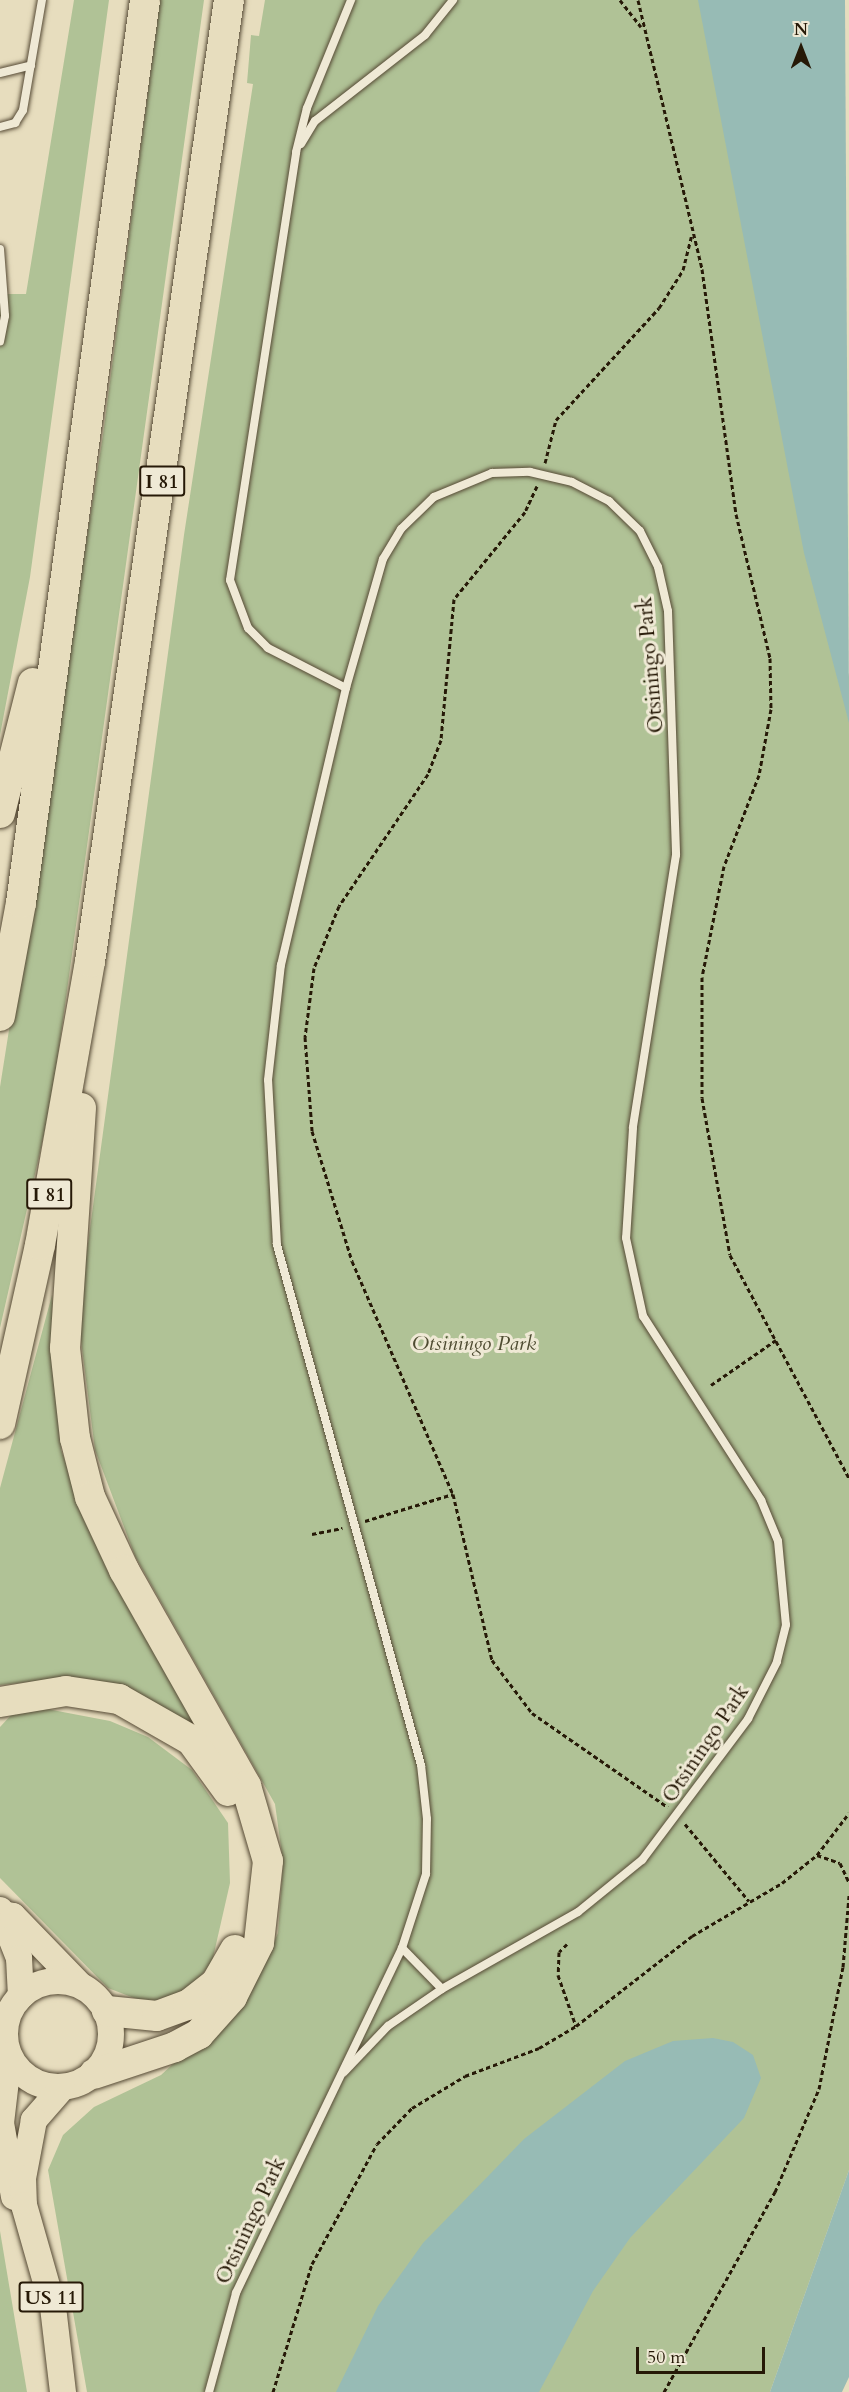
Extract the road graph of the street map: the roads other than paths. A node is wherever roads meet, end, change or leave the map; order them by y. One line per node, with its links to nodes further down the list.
1 (42, 0): 6 (lane)
2 (145, 0): 13 (highway)
3 (229, 0): 16 (highway, I 81)
4 (351, 0): 9 (lane)
5 (453, 0): 9 (lane)
6 (31, 65): 7 (lane); 8 (lane)
7 (0, 73)
8 (0, 127)
9 (296, 152): 14 (lane)
10 (0, 249): 11 (lane)
11 (1, 328): 12 (lane)
12 (0, 342)
13 (79, 484): 15 (highway); 17 (highway)
14 (346, 688): 21 (lane, Otsiningo Park); 23 (lane, Otsiningo Park)
15 (0, 813)
16 (90, 962): 18 (highway, I 81); 28 (highway)
17 (0, 1016)
18 (0, 1424)
19 (0, 1702): 25 (highway)
20 (2, 1912): 22 (main road); 24 (main road)
21 (402, 1948): 23 (lane); 27 (lane, Otsiningo Park)
22 (79, 1984): 24 (main road); 25 (main road)
23 (442, 1989): 27 (lane, Otsiningo Park)
24 (21, 1996): 26 (main road, US 11)
25 (107, 2012): 28 (main road)
26 (9, 2055): 29 (main road); 30 (main road, US 11)
27 (344, 2072): 32 (lane, Otsiningo Park)
28 (94, 2074): 29 (main road, US 11)
29 (62, 2088): 30 (main road, US 11)
30 (24, 2205): 31 (main road, US 11)
31 (63, 2392)
32 (209, 2392)

